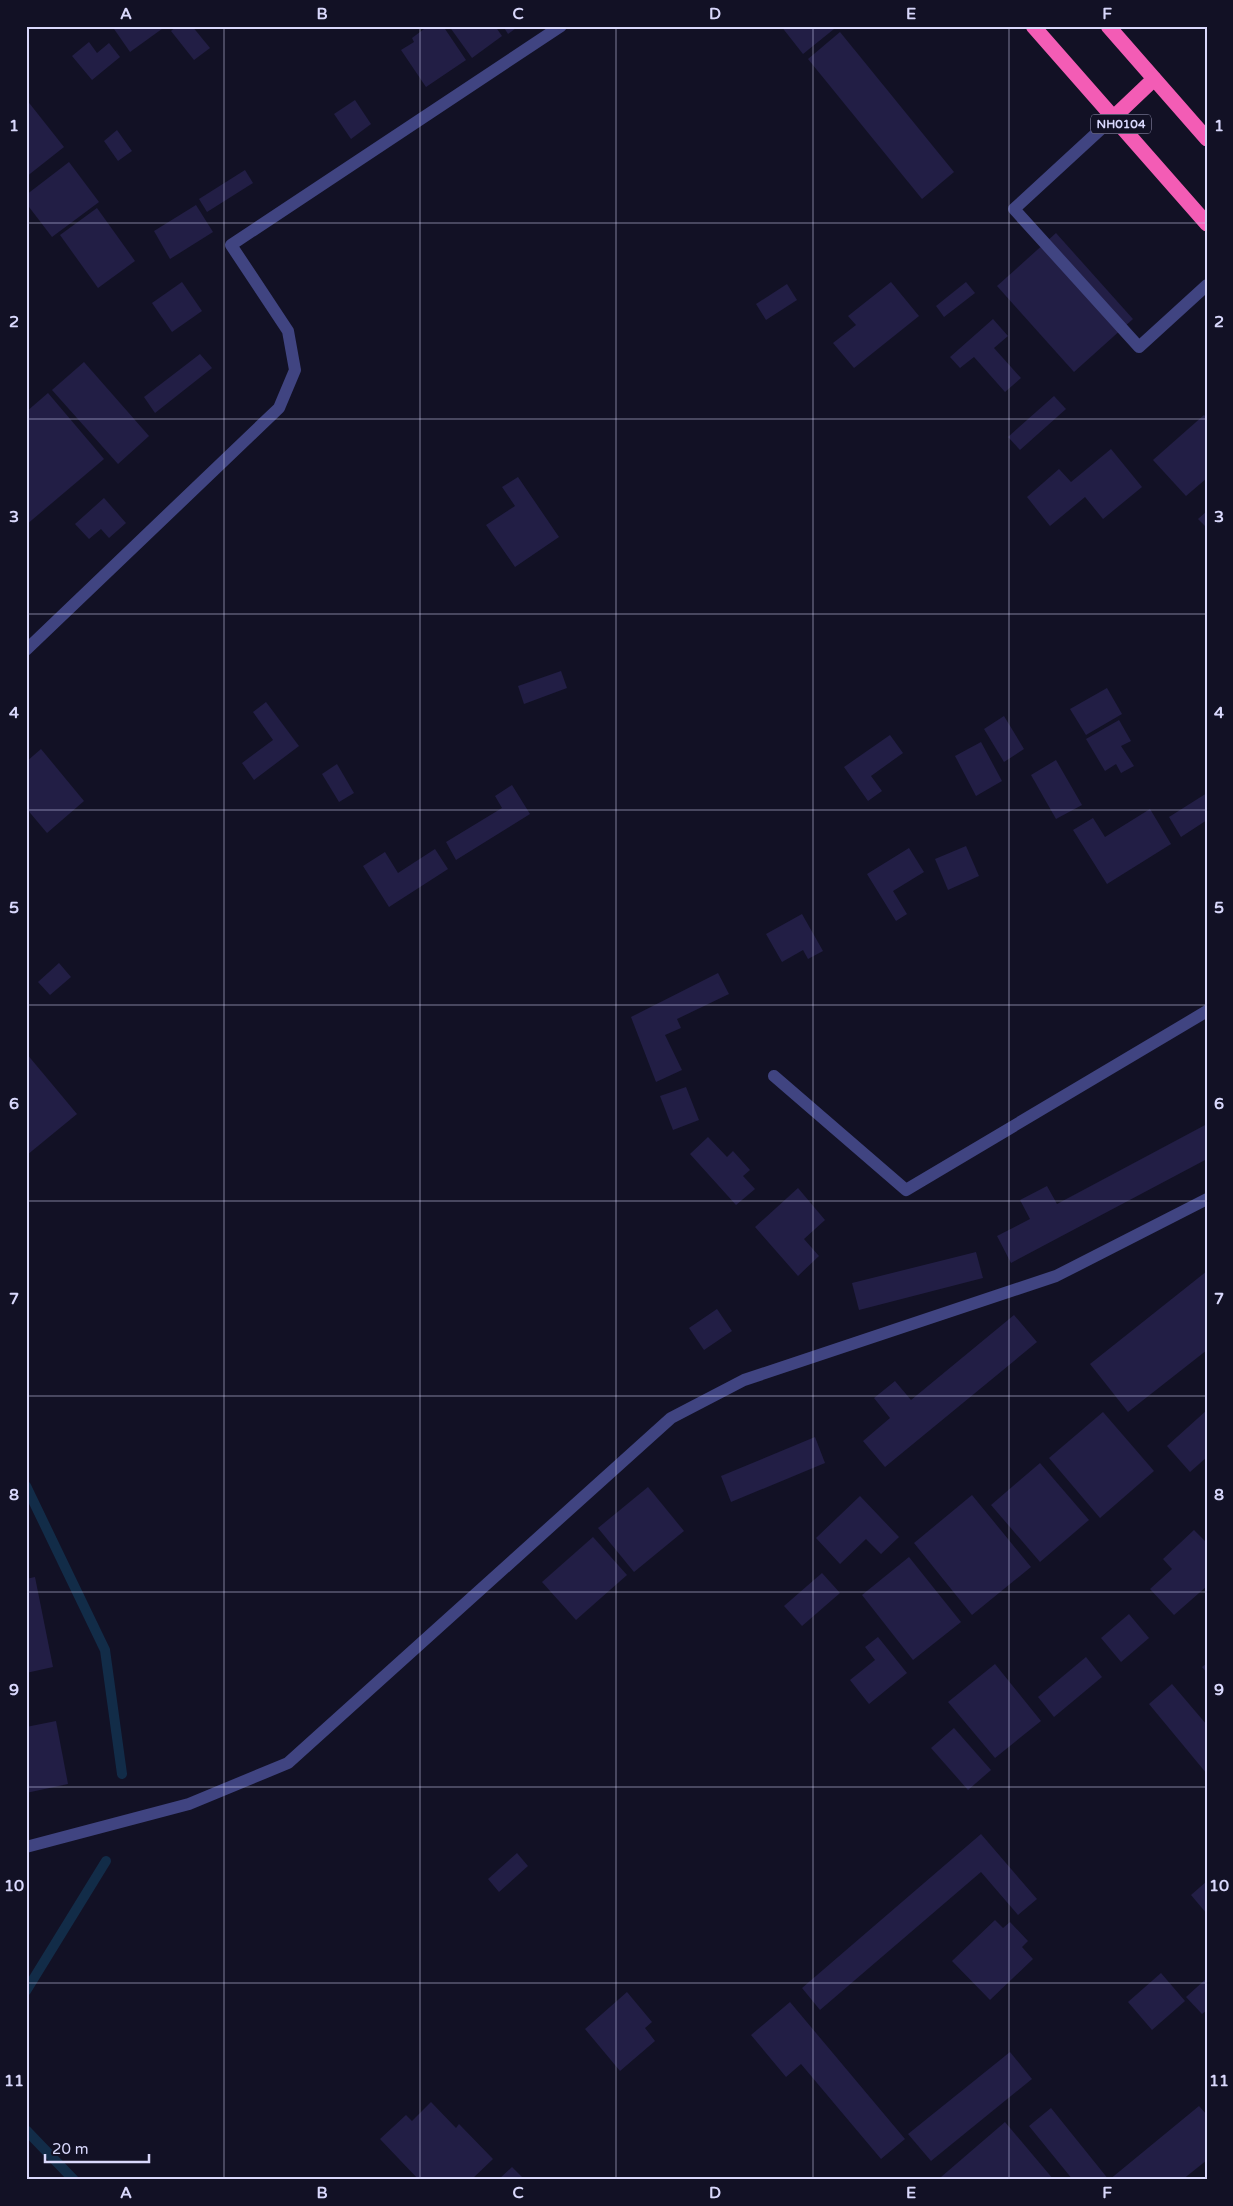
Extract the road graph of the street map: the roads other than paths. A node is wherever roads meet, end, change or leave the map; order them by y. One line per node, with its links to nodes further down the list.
1 (562, 26): 9 (street)
2 (1032, 26): 5 (highway, NH0104)
3 (1108, 26): 4 (highway)
4 (1154, 79): 5 (highway); 6 (highway)
5 (1114, 117): 7 (highway, NH0104); 8 (street)
6 (1207, 139)
7 (1207, 224)
8 (1207, 285)
9 (26, 650)
10 (1207, 1011): 11 (street)
11 (774, 1076)
12 (1207, 1199): 13 (street)
13 (26, 1847)

